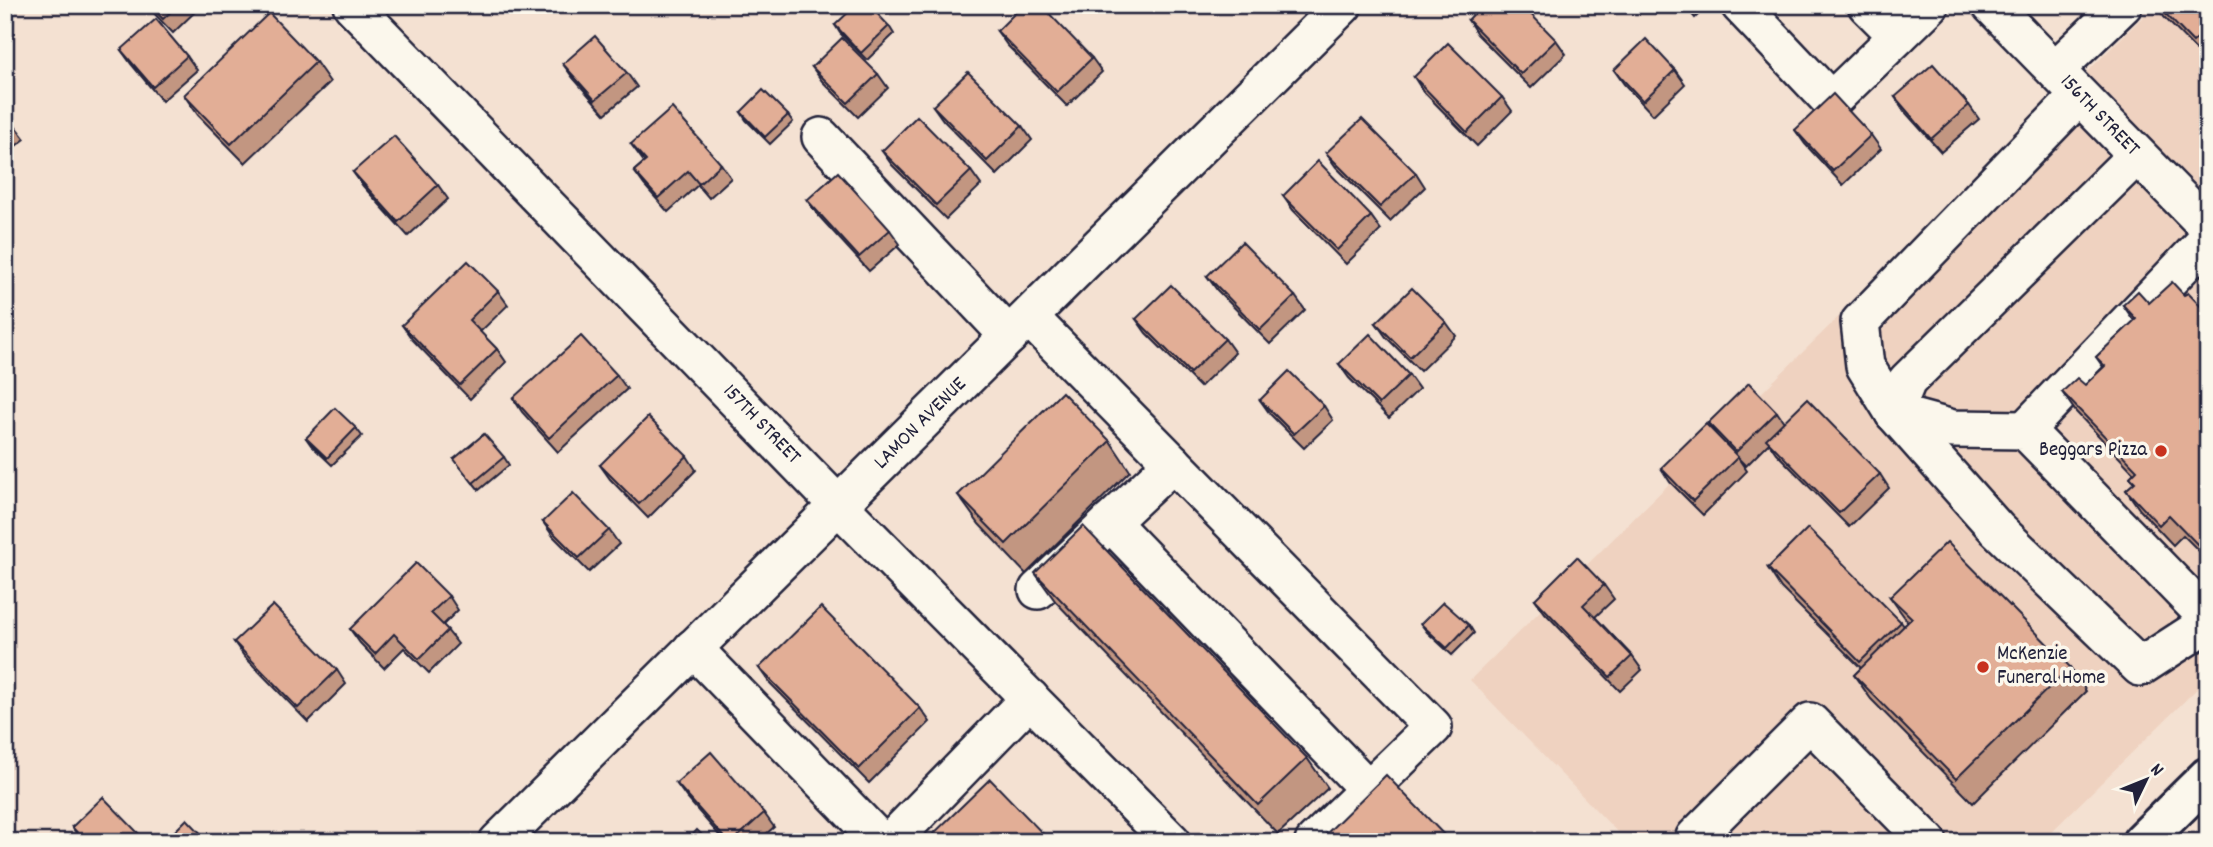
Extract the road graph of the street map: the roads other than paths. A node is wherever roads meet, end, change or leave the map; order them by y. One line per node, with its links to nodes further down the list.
1 (352, 5): 19 (street, 157TH STREET)
2 (1343, 5): 15 (street, LAMON AVENUE)
3 (1740, 5): 8 (street)
4 (1867, 5): 8 (street)
5 (1930, 5): 8 (street)
6 (1991, 5): 9 (street, 156TH STREET)
7 (2123, 5): 9 (street)
8 (1898, 36)
9 (2055, 70): 10 (street, 156TH STREET)
10 (2080, 96): 12 (street, 156TH STREET); 16 (street)
11 (821, 137): 15 (street)
12 (2137, 155): 13 (street, 156TH STREET); 16 (street)
13 (2208, 227)
14 (2208, 239): 17 (street)
15 (1019, 326): 18 (street); 19 (street, LAMON AVENUE)
16 (1894, 413): 17 (street); 22 (street)
17 (2025, 430): 22 (street)
18 (1173, 463): 20 (street); 26 (street)
19 (838, 505): 23 (street, LAMON AVENUE); 24 (street, 157TH STREET)
20 (1111, 522): 21 (street); 26 (street)
21 (1038, 590)
22 (2208, 621)
23 (694, 648): 27 (street, LAMON AVENUE); 28 (street)
24 (1030, 698): 29 (street); 30 (street, 157TH STREET)
25 (2206, 782): 34 (main road)
26 (1368, 789): 31 (street)
27 (498, 842)
28 (881, 842)
29 (890, 842)
30 (1172, 842)
31 (1314, 842)
32 (1699, 842): 33 (street)
33 (1928, 842)
34 (2142, 842)

